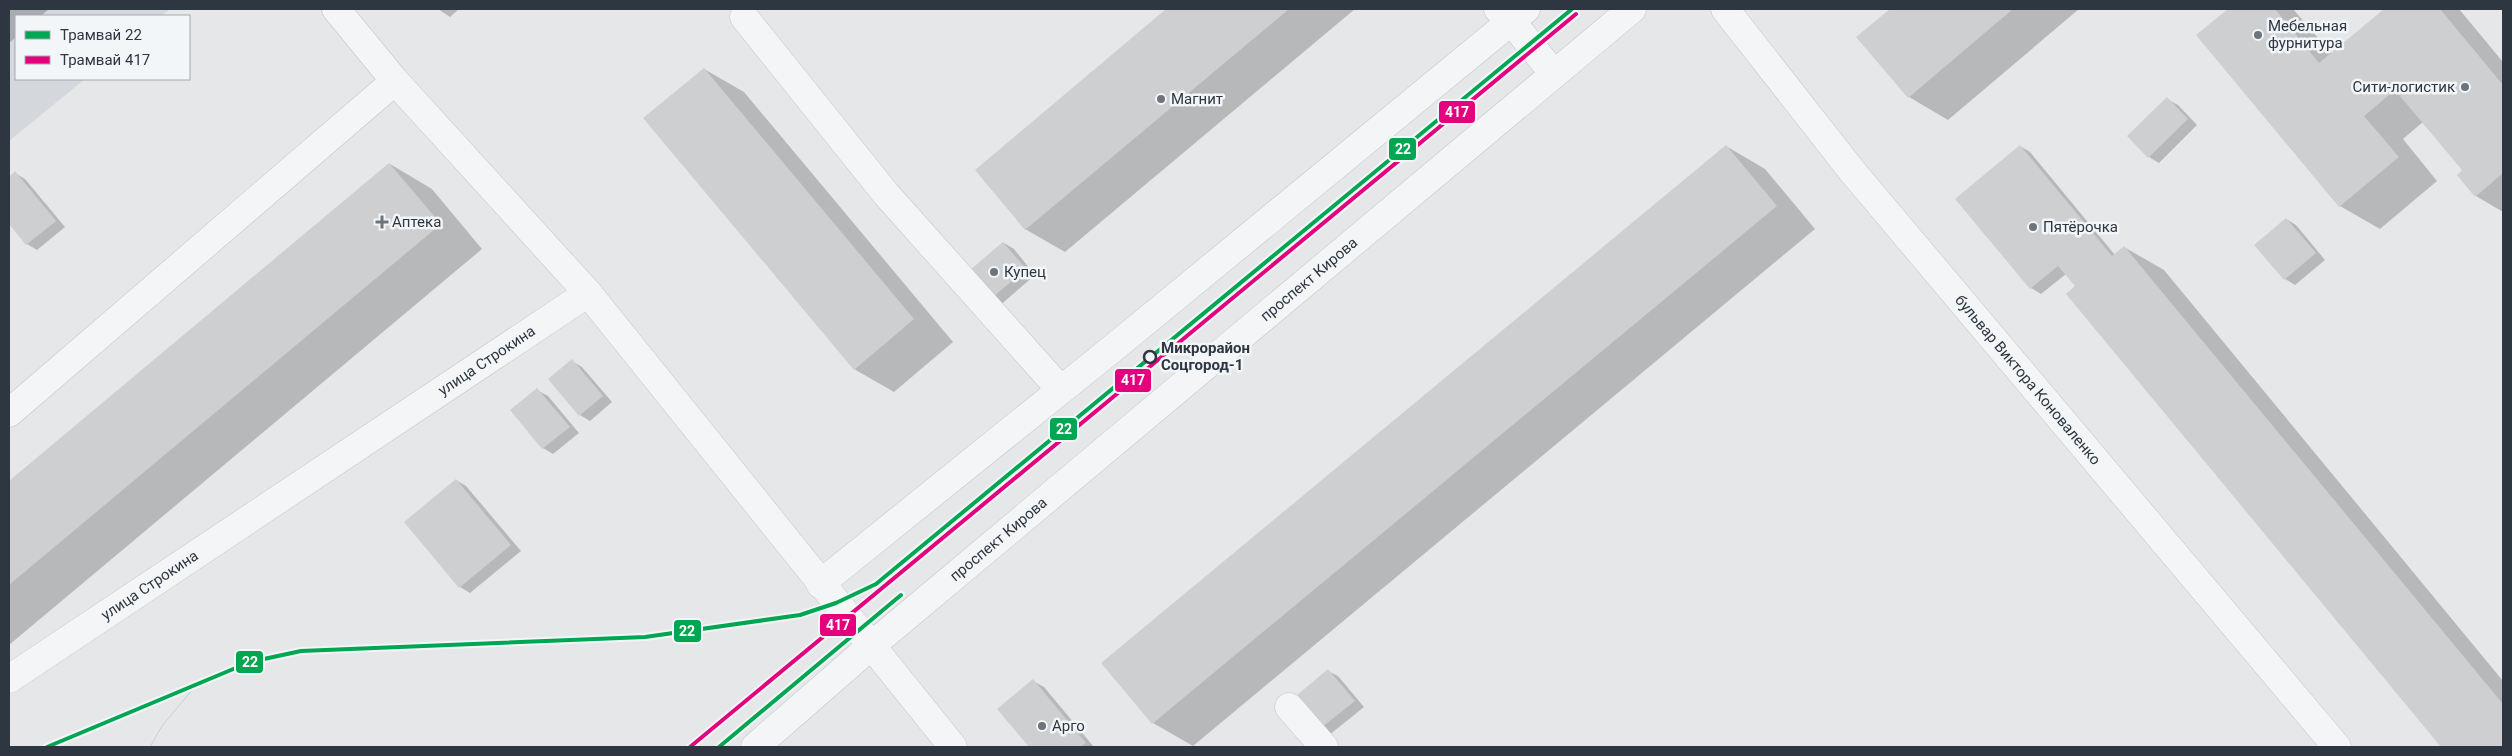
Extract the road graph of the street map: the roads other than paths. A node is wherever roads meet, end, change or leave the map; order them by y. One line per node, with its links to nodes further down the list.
1 (336, 9): 7 (street)
2 (1632, 9): 6 (street, проспект Кирова)
3 (1725, 9): 18 (street, бульвар Виктора Коноваленко)
4 (1511, 13): 6 (street); 9 (street)
5 (744, 16): 9 (street)
6 (1554, 74): 12 (street, проспект Кирова)
7 (396, 80): 8 (street); 10 (street)
8 (588, 294): 11 (street); 13 (street, улица Строкина)
9 (1060, 390): 11 (street)
10 (9, 413)
11 (820, 584): 12 (street)
12 (871, 646): 15 (street, проспект Кирова); 16 (street)
13 (9, 679)
14 (1289, 707): 17 (street)
15 (755, 747)
16 (953, 747)
17 (1324, 747)
18 (2337, 747)

